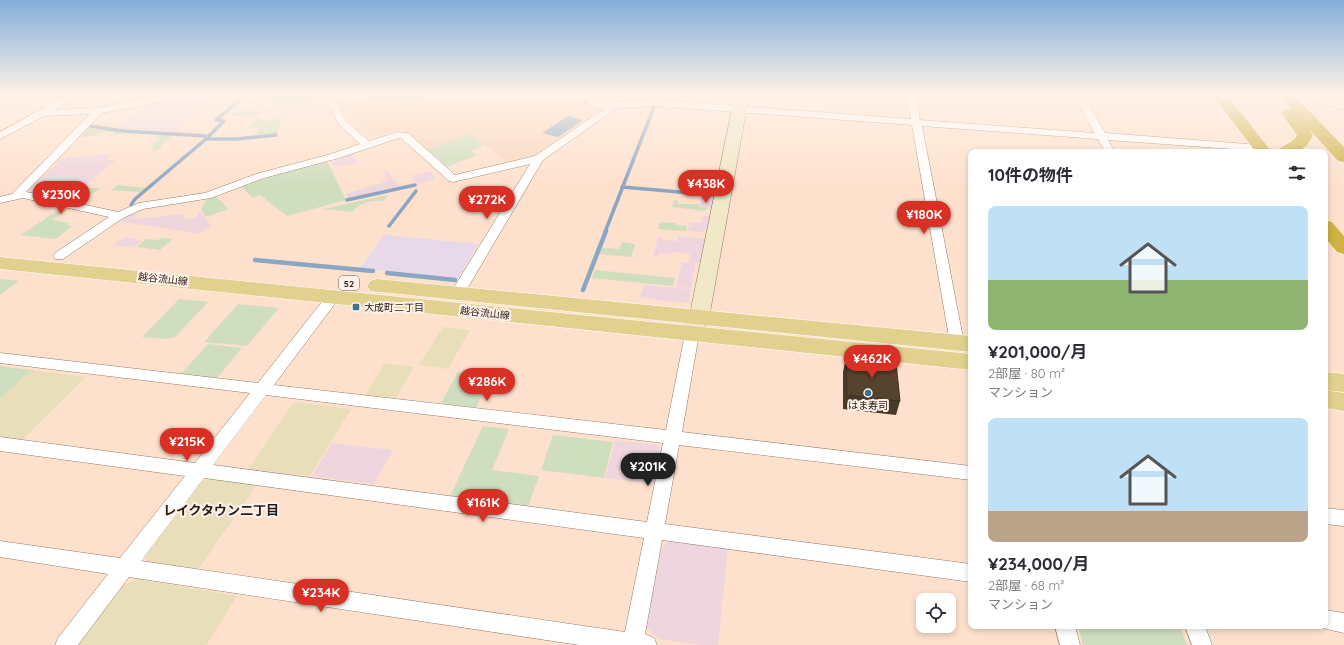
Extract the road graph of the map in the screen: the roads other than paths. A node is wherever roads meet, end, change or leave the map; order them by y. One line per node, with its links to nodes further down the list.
1 (21, 125): 12 (street)
2 (85, 125): 21 (street)
3 (345, 125): 14 (street)
4 (587, 125): 20 (street)
5 (736, 125): 30 (street)
6 (917, 125): 31 (street)
7 (957, 125): 13 (street)
8 (1095, 125): 13 (street)
9 (1242, 125): 17 (highway)
10 (1299, 125): 18 (highway)
11 (1315, 125): 19 (highway)
12 (0, 136)
13 (1101, 136): 15 (street); 16 (street)
14 (367, 145): 20 (street); 23 (street)
15 (1108, 149)
16 (1250, 149)
17 (1261, 149)
18 (1289, 149)
19 (1343, 154)
20 (539, 158): 28 (street)
21 (16, 196): 22 (street); 23 (street)
22 (0, 200)
23 (119, 216): 26 (street)
24 (1328, 229): 25 (highway)
25 (1344, 248)
26 (59, 256): 27 (main road, 越谷流山線 / 52); 28 (main road, 越谷流山線 / 52)
27 (2, 261): 29 (main road, 越谷流山線 / 52)
28 (457, 294): 30 (main road, 越谷流山線 / 52)
29 (333, 297): 30 (main road, 越谷流山線 / 52); 36 (street)
30 (696, 326): 31 (main road, 越谷流山線 / 52); 33 (main road, 越谷流山線 / 52); 39 (street)
31 (964, 344)
32 (0, 358): 36 (street)
33 (968, 362)
34 (1328, 381): 35 (main road)
35 (1344, 383)
36 (260, 389): 39 (street); 41 (street)
37 (1328, 399): 38 (main road)
38 (1344, 402)
39 (673, 438): 42 (street); 45 (street)
40 (0, 444): 41 (street)
41 (198, 471): 45 (street); 47 (street)
42 (968, 473)
43 (1328, 516): 44 (street)
44 (1344, 518)
45 (654, 531): 48 (street); 53 (street)
46 (0, 549): 47 (street)
47 (125, 568): 53 (street); 54 (street)
48 (968, 572)
49 (1328, 620): 50 (street)
50 (1344, 623)
51 (1066, 629): 55 (street)
52 (1196, 629): 56 (street)
53 (638, 644)
54 (65, 645)
55 (1070, 645)
56 (1202, 645)

